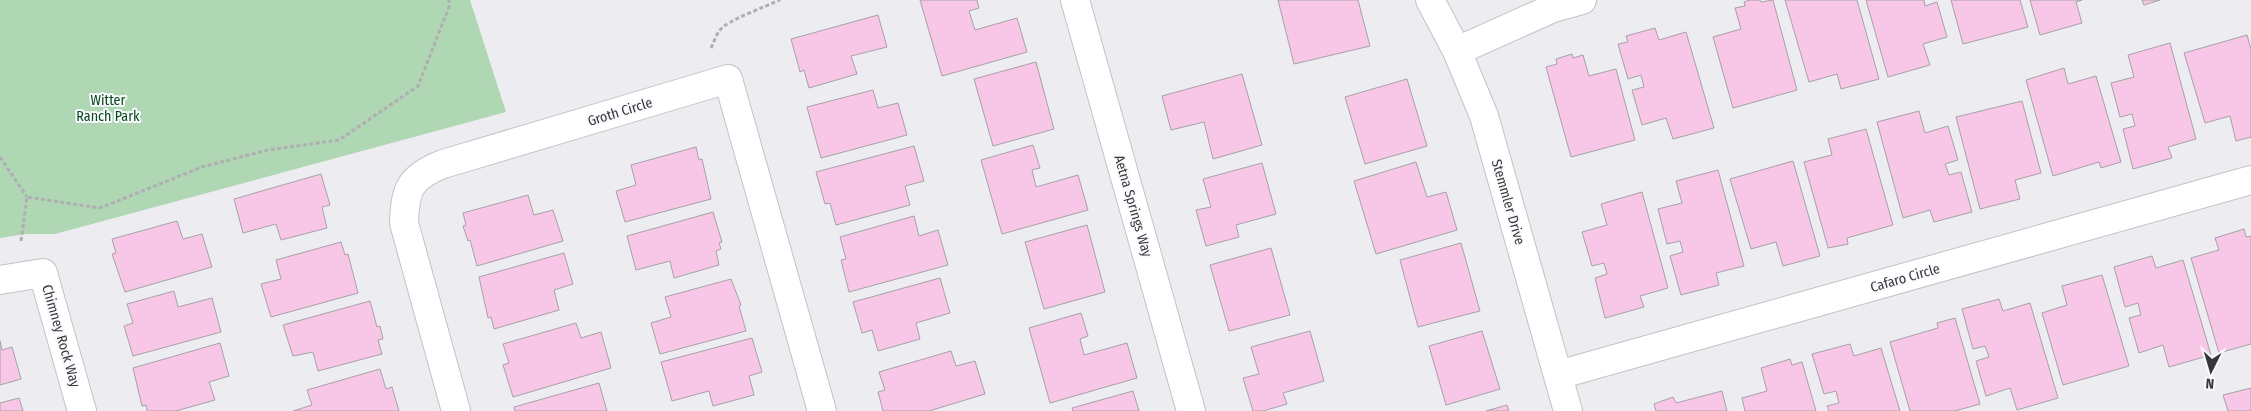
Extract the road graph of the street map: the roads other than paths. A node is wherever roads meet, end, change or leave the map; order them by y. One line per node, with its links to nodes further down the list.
1 (1075, 0): 11 (street, Aetna Springs Way)
2 (1430, 0): 4 (street, Stemmler Drive)
3 (1582, 0): 4 (street)
4 (1457, 51): 7 (street, Stemmler Drive)
5 (2251, 180): 7 (street, Cafaro Circle)
6 (0, 280): 8 (street, Chimney Rock Way)
7 (1558, 375): 12 (street, Stemmler Drive)
8 (82, 411)
9 (456, 411): 10 (street, Groth Circle)
10 (822, 411)
11 (1191, 411)
12 (1568, 411)

